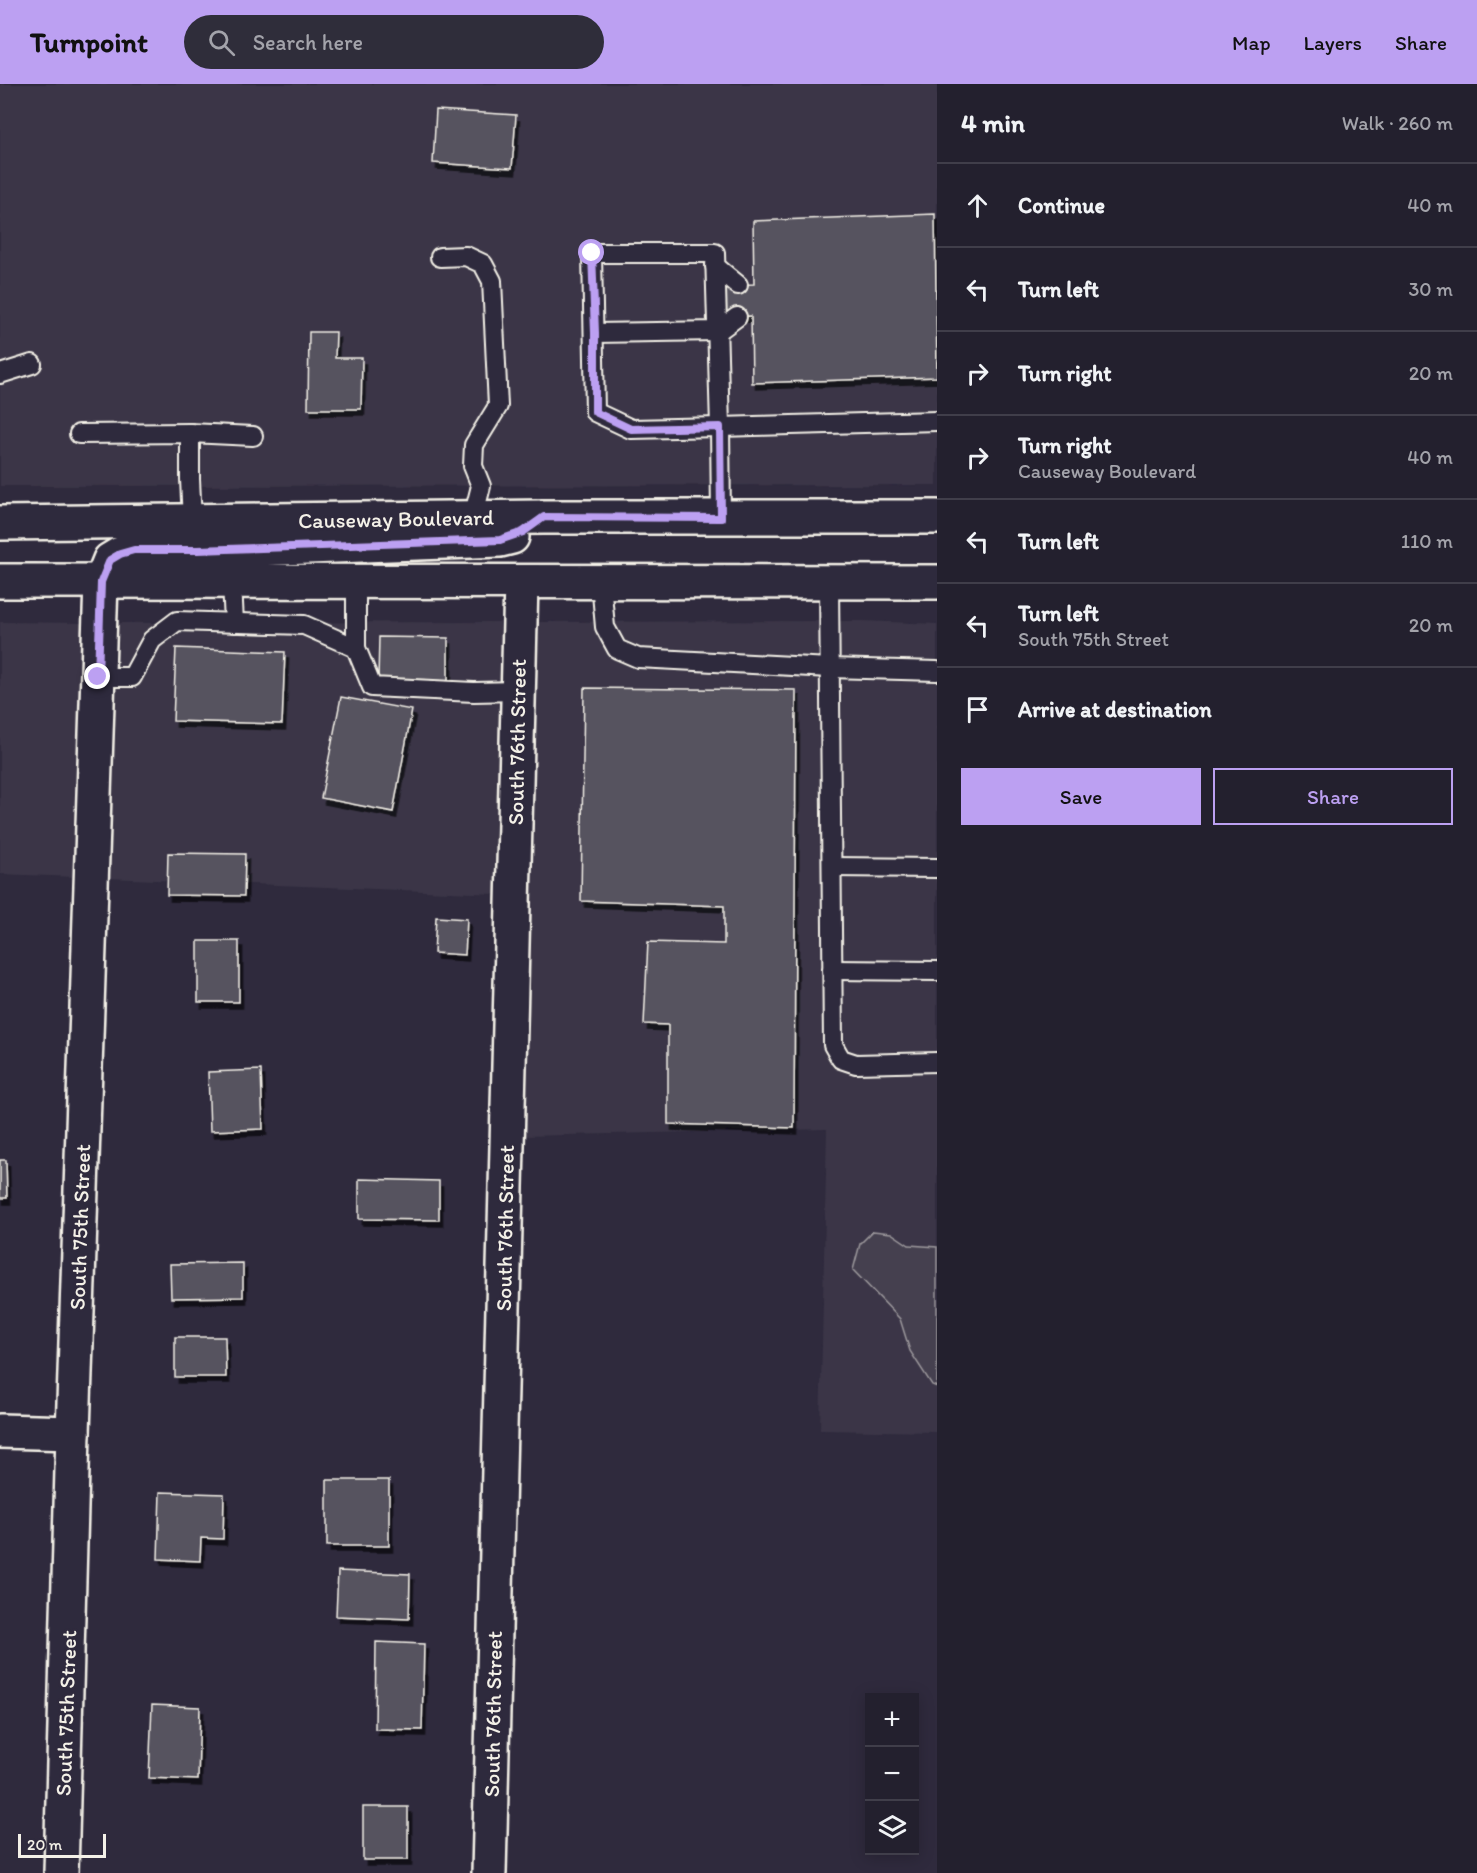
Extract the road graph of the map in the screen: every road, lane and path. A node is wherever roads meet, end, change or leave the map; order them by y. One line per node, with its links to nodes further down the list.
1 (440, 257): 16 (lane)
2 (715, 266): 3 (lane); 5 (lane); 6 (lane)
3 (738, 285)
4 (737, 317): 5 (lane)
5 (718, 332): 6 (lane); 10 (lane)
6 (595, 333): 10 (lane)
7 (32, 364): 8 (lane)
8 (0, 374)
9 (937, 421): 10 (lane)
10 (720, 427): 17 (lane)
11 (190, 433): 12 (lane); 13 (lane); 18 (lane)
12 (79, 434)
13 (253, 436)
14 (544, 517): 16 (street, Causeway Boulevard); 17 (street, Causeway Boulevard); 21 (street)
15 (937, 517): 17 (street, Causeway Boulevard)
16 (473, 518): 18 (street, Causeway Boulevard)
17 (721, 518)
18 (192, 521): 19 (street, Causeway Boulevard)
19 (0, 523)
20 (0, 581): 21 (street)
21 (101, 582): 22 (street); 32 (street, South 75th Street)
22 (232, 582): 23 (street); 28 (lane)
23 (356, 582): 24 (street); 29 (lane)
24 (521, 582): 25 (street); 33 (street, South 76th Street)
25 (601, 582): 26 (street); 30 (lane)
26 (829, 582): 27 (street); 30 (lane)
27 (937, 582)
28 (234, 622): 29 (lane); 32 (lane)
29 (356, 648): 33 (lane)
30 (830, 668): 31 (lane); 34 (lane)
31 (937, 671)
32 (98, 677): 40 (street, South 75th Street)
33 (518, 691): 42 (street, South 76th Street)
34 (832, 867): 35 (lane); 36 (lane)
35 (937, 868)
36 (832, 970): 37 (lane); 38 (lane)
37 (937, 971)
38 (937, 1062)
39 (0, 1431): 40 (street)
40 (73, 1433): 41 (street, South 75th Street)
41 (61, 1873)
42 (489, 1873)

